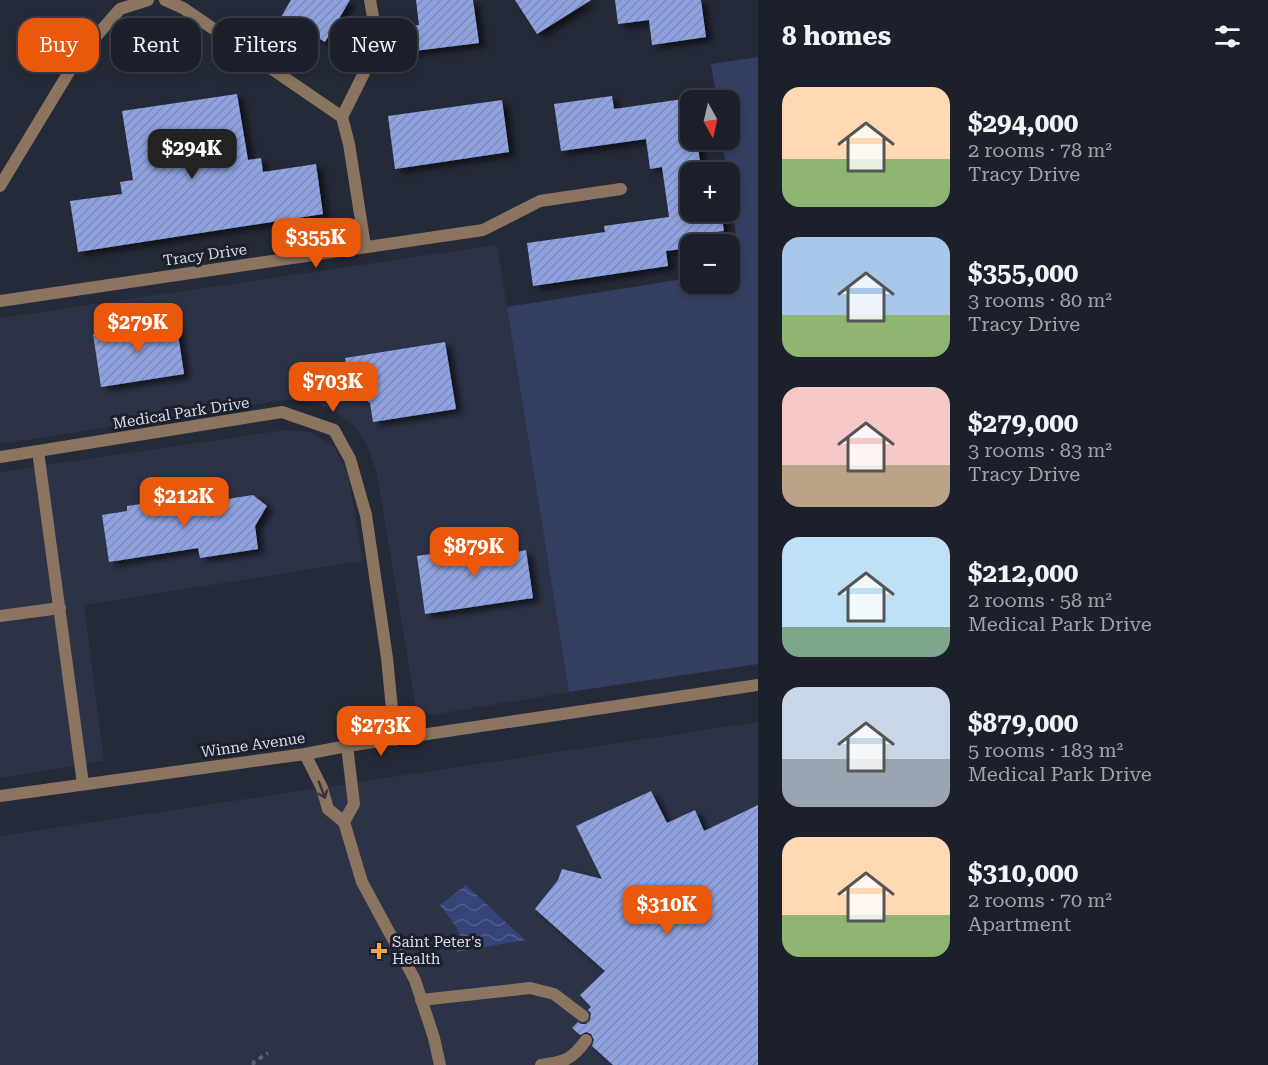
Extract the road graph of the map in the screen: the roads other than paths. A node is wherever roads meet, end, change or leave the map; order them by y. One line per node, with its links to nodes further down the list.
1 (148, 0): 5 (street)
2 (165, 0): 4 (street)
3 (370, 0): 4 (street)
4 (342, 117): 7 (street)
5 (0, 186)
6 (621, 189): 7 (street, Tracy Drive)
7 (365, 246): 8 (street, Tracy Drive)
8 (0, 301)
9 (38, 451): 10 (street, Medical Park Drive); 11 (street); 14 (street, Medical Park Drive)
10 (0, 457)
11 (60, 608): 12 (street); 17 (street)
12 (0, 616)
13 (758, 684): 14 (street, Winne Avenue)
14 (395, 740): 15 (street, Winne Avenue)
15 (347, 746): 16 (street, Winne Avenue); 19 (street)
16 (305, 754): 17 (street, Winne Avenue); 19 (street, one-way to 19)
17 (83, 784): 18 (street, Winne Avenue)
18 (0, 796)
19 (344, 822): 20 (street)
20 (421, 1000): 21 (street); 23 (street)
21 (583, 1016)
22 (586, 1040): 24 (street)
23 (440, 1065)
24 (541, 1065)

